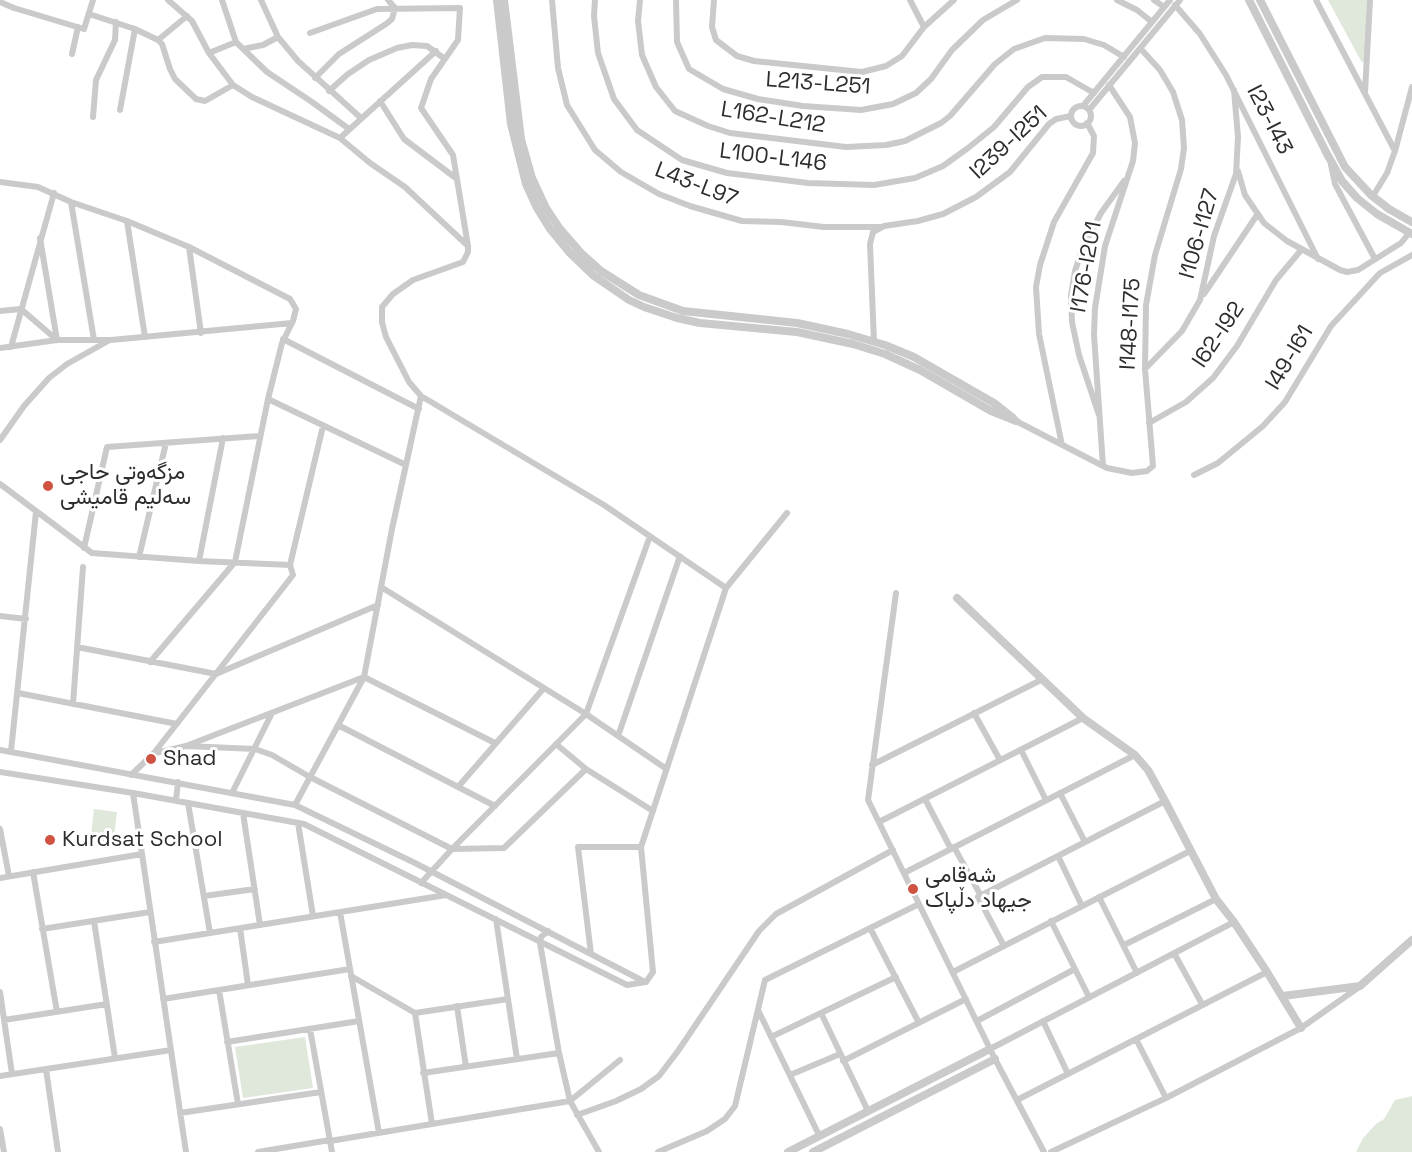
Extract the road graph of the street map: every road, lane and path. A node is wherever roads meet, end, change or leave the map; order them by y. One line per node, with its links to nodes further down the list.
1 (93, 0): 26 (street)
2 (168, 0): 27 (street)
3 (222, 0): 36 (street)
4 (261, 0): 34 (street)
5 (388, 0): 25 (street)
6 (497, 0): 52 (street)
7 (504, 0): 52 (street)
8 (552, 0): 74 (street, L43-L97)
9 (595, 0): 50 (street, L100-L146)
10 (640, 0): 42 (street, L162-L212)
11 (676, 0): 15 (street, L213-L251)
12 (714, 0): 31 (street)
13 (910, 0): 31 (street)
14 (954, 0): 31 (street)
15 (1017, 0)
16 (1117, 0): 29 (street)
17 (1154, 0): 24 (street)
18 (1249, 0): 63 (street)
19 (1260, 0): 69 (street)
20 (1316, 0): 51 (street)
21 (1370, 0): 51 (street)
22 (0, 2): 30 (street)
23 (1175, 2): 24 (street); 37 (street); 48 (street, I23-I43)
24 (1164, 7): 29 (street)
25 (395, 8): 33 (street); 43 (street); 44 (street)
26 (89, 14): 28 (street); 30 (street)
27 (188, 16): 35 (street); 40 (street)
28 (116, 22): 32 (street); 57 (street)
29 (1152, 22): 42 (street)
30 (78, 27): 41 (street)
31 (924, 27)
32 (135, 29): 35 (street); 55 (street)
33 (310, 33)
34 (278, 37): 38 (street); 44 (street)
35 (158, 40): 45 (street)
36 (236, 42): 38 (street); 40 (street)
37 (1140, 48): 46 (street); 96 (street, I148-I175)
38 (243, 50): 60 (street)
39 (436, 51): 43 (street); 49 (street); 53 (street)
40 (209, 53): 45 (street)
41 (72, 54)
42 (1124, 57): 50 (street)
43 (445, 58): 66 (street)
44 (315, 78): 49 (street)
45 (233, 85): 61 (street)
46 (1109, 85): 54 (street); 65 (street, I176-I201)
47 (1412, 87): 62 (street)
48 (1234, 90): 64 (street, I106-I127); 81 (street, I23-I43)
49 (329, 91): 58 (street)
50 (1094, 93): 54 (street)
51 (1365, 93): 62 (street)
52 (512, 97): 93 (street)
53 (380, 101): 58 (street); 66 (street)
54 (1086, 108): 56 (street); 59 (street)
55 (120, 110)
56 (1071, 116): 59 (street); 74 (street, I239-I251)
57 (93, 117)
58 (361, 118): 60 (street)
59 (1087, 123): 108 (street)
60 (349, 129): 61 (street)
61 (340, 138): 78 (street)
62 (1395, 151): 69 (street)
63 (1330, 160): 75 (street); 82 (street)
64 (1238, 165): 71 (street); 83 (street, I106-I127)
65 (1128, 176): 101 (street, I176-I201); 101 (street)
66 (457, 179): 78 (street)
67 (0, 183): 68 (street)
68 (54, 193): 70 (street); 76 (street)
69 (1373, 196): 73 (street)
70 (71, 202): 72 (street); 91 (street)
71 (1257, 215): 79 (street); 83 (street)
72 (127, 221): 77 (street); 88 (street)
73 (1412, 222)
74 (882, 227): 93 (street)
75 (1411, 232): 82 (street)
76 (40, 238): 84 (street); 90 (street)
77 (189, 246): 86 (street); 87 (street)
78 (468, 246): 97 (street)
79 (1302, 249): 81 (street); 102 (street, I62-I92)
80 (1412, 255): 111 (street, I49-I61)
81 (1318, 259): 82 (street)
82 (1375, 259)
83 (1200, 300): 96 (street, I106-I127)
84 (21, 309): 85 (street); 90 (street); 94 (street)
85 (0, 311)
86 (292, 323): 87 (street); 89 (street)
87 (201, 333): 88 (street)
88 (145, 337): 92 (street)
89 (283, 339): 98 (street); 99 (street)
90 (57, 340): 91 (street); 94 (street)
91 (94, 340): 92 (street)
92 (111, 340): 106 (street)
93 (873, 346): 100 (street)
94 (10, 347): 95 (street)
95 (0, 348)
96 (1145, 369): 102 (street, I148-I175)
97 (421, 396): 99 (street); 115 (street)
98 (268, 399): 103 (street); 104 (street)
99 (419, 409): 109 (street)
100 (1016, 421): 108 (street, I148-I175)
101 (1101, 421): 110 (street, I176-I201)
102 (1149, 423): 110 (street, I148-I175)
103 (323, 426): 109 (street); 121 (street)
104 (259, 436): 105 (street); 120 (street)
105 (223, 438): 107 (street); 119 (street)
106 (0, 440)
107 (166, 443): 116 (street); 118 (street)
108 (1062, 445): 110 (street, I148-I175)
109 (406, 465): 123 (street)
110 (1103, 466)
111 (1194, 475)
112 (0, 484): 113 (street)
113 (36, 512): 116 (street); 129 (street)
114 (787, 513): 124 (street)
115 (650, 536): 117 (street); 140 (street)
116 (84, 548): 118 (street)
117 (680, 556): 124 (street); 144 (street)
118 (139, 557): 119 (street)
119 (199, 561): 120 (street)
120 (235, 562): 121 (street); 131 (street)
121 (290, 565): 132 (street)
122 (83, 567): 130 (street)
123 (381, 587): 127 (street); 135 (street)
124 (726, 588): 156 (street)
125 (896, 593): 155 (street)
126 (957, 598): 134 (street)
127 (378, 605): 132 (street); 133 (street)
128 (0, 616): 129 (street)
129 (26, 619): 136 (street)
130 (77, 647): 131 (street); 137 (street)
131 (150, 662): 132 (street)
132 (216, 674): 142 (street)
133 (364, 677): 138 (street); 143 (street); 145 (street)
134 (1041, 680): 139 (street); 141 (street)
135 (544, 688): 140 (street); 145 (street)
136 (18, 693): 137 (street); 151 (street)
137 (73, 704): 142 (street)
138 (272, 713): 147 (street); 148 (street)
139 (974, 713): 154 (street); 155 (street)
140 (586, 714): 144 (street); 146 (street)
141 (1083, 718): 150 (street); 153 (street)
142 (177, 724): 152 (street)
143 (338, 725): 160 (street); 162 (street)
144 (618, 736): 156 (street)
145 (495, 743): 162 (street)
146 (556, 744): 157 (street); 172 (street)
147 (186, 746): 148 (street); 152 (street)
148 (255, 749): 160 (street); 164 (street)
149 (0, 750): 151 (street)
150 (1021, 750): 154 (street); 168 (street)
151 (11, 751): 159 (street)
152 (154, 753): 159 (street)
153 (1135, 754): 165 (street); 169 (street)
154 (1000, 760): 166 (street)
155 (872, 765): 175 (street)
156 (665, 768): 173 (street)
157 (586, 769): 173 (street); 181 (street)
158 (0, 772): 163 (street)
159 (131, 775): 161 (street)
160 (310, 777): 171 (street); 181 (street)
161 (178, 782): 164 (street); 167 (street)
162 (458, 787): 172 (street)
163 (133, 793): 167 (street); 184 (street)
164 (232, 793): 171 (street)
165 (1060, 793): 168 (street); 178 (street)
166 (925, 799): 175 (street); 180 (street)
167 (176, 800): 170 (street)
168 (1046, 800): 180 (street)
169 (1165, 801): 178 (street); 183 (street)
170 (188, 803): 174 (street); 193 (street)
171 (295, 805): 186 (street)
172 (495, 806): 181 (street)
173 (653, 811): 179 (street)
174 (243, 813): 176 (street); 192 (street)
175 (879, 822): 182 (street)
176 (298, 823): 191 (street); 202 (street)
177 (0, 829): 189 (street)
178 (1085, 842): 185 (street)
179 (640, 847): 219 (street); 226 (street)
180 (953, 848): 188 (street); 195 (street)
181 (452, 849): 186 (street)
182 (893, 850): 188 (street); 276 (street)
183 (1190, 851): 196 (street); 197 (street)
184 (142, 854): 187 (street); 200 (street)
185 (1058, 856): 195 (street); 199 (street)
186 (430, 871): 191 (street); 211 (street)
187 (33, 872): 189 (street); 210 (street)
188 (904, 873): 198 (street)
189 (9, 876): 190 (street)
190 (0, 878)
191 (421, 883): 194 (street)
192 (255, 889): 193 (street); 207 (street)
193 (204, 896): 212 (street)
194 (446, 896): 201 (street); 203 (street)
195 (981, 896): 217 (street)
196 (1099, 897): 199 (street); 216 (street)
197 (1216, 899): 206 (street); 216 (street)
198 (919, 904): 209 (street); 221 (street)
199 (1082, 906): 205 (street)
200 (150, 912): 204 (street); 214 (street)
201 (340, 912): 202 (street); 223 (street)
202 (313, 916): 207 (street)
203 (496, 919): 215 (street); 234 (street)
204 (94, 921): 210 (street); 236 (street)
205 (1051, 921): 217 (street); 220 (street)
206 (1234, 922): 218 (street); 222 (street)
207 (260, 925): 208 (street)
208 (240, 928): 212 (street); 227 (street)
209 (870, 928): 225 (street); 239 (street)
210 (42, 929): 240 (street)
211 (548, 932): 215 (street); 219 (street)
212 (210, 933): 214 (street)
213 (1412, 940): 228 (street)
214 (154, 942): 233 (street)
215 (540, 943): 226 (street); 255 (street)
216 (1124, 945): 224 (street)
217 (1004, 946): 221 (street)
218 (1174, 953): 224 (street); 237 (street)
219 (591, 954): 226 (street)
220 (1075, 969): 232 (street); 245 (street)
221 (953, 972): 235 (street)
222 (1267, 972): 231 (street); 237 (street)
223 (351, 973): 227 (street); 241 (street); 244 (street)
224 (1137, 973): 232 (street)
225 (896, 977): 242 (street); 247 (street)
226 (646, 982)
227 (248, 985): 229 (street)
228 (1360, 986): 231 (street); 248 (street)
229 (219, 990): 233 (street); 252 (street)
230 (0, 992): 243 (street)
231 (1283, 996): 248 (street)
232 (1089, 997): 246 (street)
233 (163, 999): 254 (street)
234 (508, 999): 238 (street); 258 (street)
235 (966, 999): 245 (street); 247 (street)
236 (107, 1004): 240 (street); 257 (street)
237 (1202, 1004): 251 (street)
238 (457, 1006): 241 (street); 262 (street)
239 (758, 1010): 250 (street); 290 (street)
240 (57, 1012): 243 (street)
241 (415, 1013): 264 (street)
242 (821, 1013): 250 (street); 256 (street)
243 (4, 1020): 265 (street)
244 (359, 1021): 249 (street); 279 (street)
245 (976, 1021): 253 (street)
246 (1043, 1021): 253 (street); 266 (street)
247 (919, 1023): 261 (street)
248 (1301, 1028): 270 (street)
249 (310, 1029): 252 (street); 269 (street)
250 (771, 1037): 267 (street)
251 (1136, 1039): 266 (street); 270 (street)
252 (227, 1042): 273 (street)
253 (990, 1049): 259 (street); 274 (street)
254 (171, 1050): 257 (street); 275 (street)
255 (559, 1053): 258 (street); 272 (street)
256 (840, 1054): 261 (street); 267 (street)
257 (115, 1058): 263 (street)
258 (517, 1059): 262 (street)
259 (996, 1059): 271 (street); 292 (street)
260 (620, 1060): 272 (street)
261 (843, 1061): 274 (street)
262 (466, 1067): 264 (street)
263 (46, 1069): 265 (street); 285 (street)
264 (423, 1073): 277 (street)
265 (12, 1074): 268 (street)
266 (1068, 1074): 271 (street)
267 (790, 1075): 280 (street)
268 (0, 1076)
269 (321, 1092): 273 (street); 282 (street)
270 (1166, 1098): 294 (street)
271 (1017, 1100): 293 (street)
272 (570, 1101): 276 (street); 277 (street)
273 (238, 1104): 275 (street)
274 (868, 1110): 280 (street)
275 (180, 1113): 286 (street)
276 (577, 1115): 289 (street)
277 (432, 1124): 279 (street)
278 (0, 1129): 281 (street)
279 (379, 1133): 282 (street)
280 (819, 1135): 291 (street)
281 (1, 1141): 284 (street)
282 (330, 1141): 283 (street); 287 (street)
283 (331, 1151): 288 (street)
284 (4, 1152)
285 (58, 1152)
286 (186, 1152)
287 (258, 1152)
288 (322, 1152)
289 (598, 1152)
290 (658, 1152)
291 (788, 1152)
292 (813, 1152)
293 (1044, 1152)
294 (1051, 1152)

